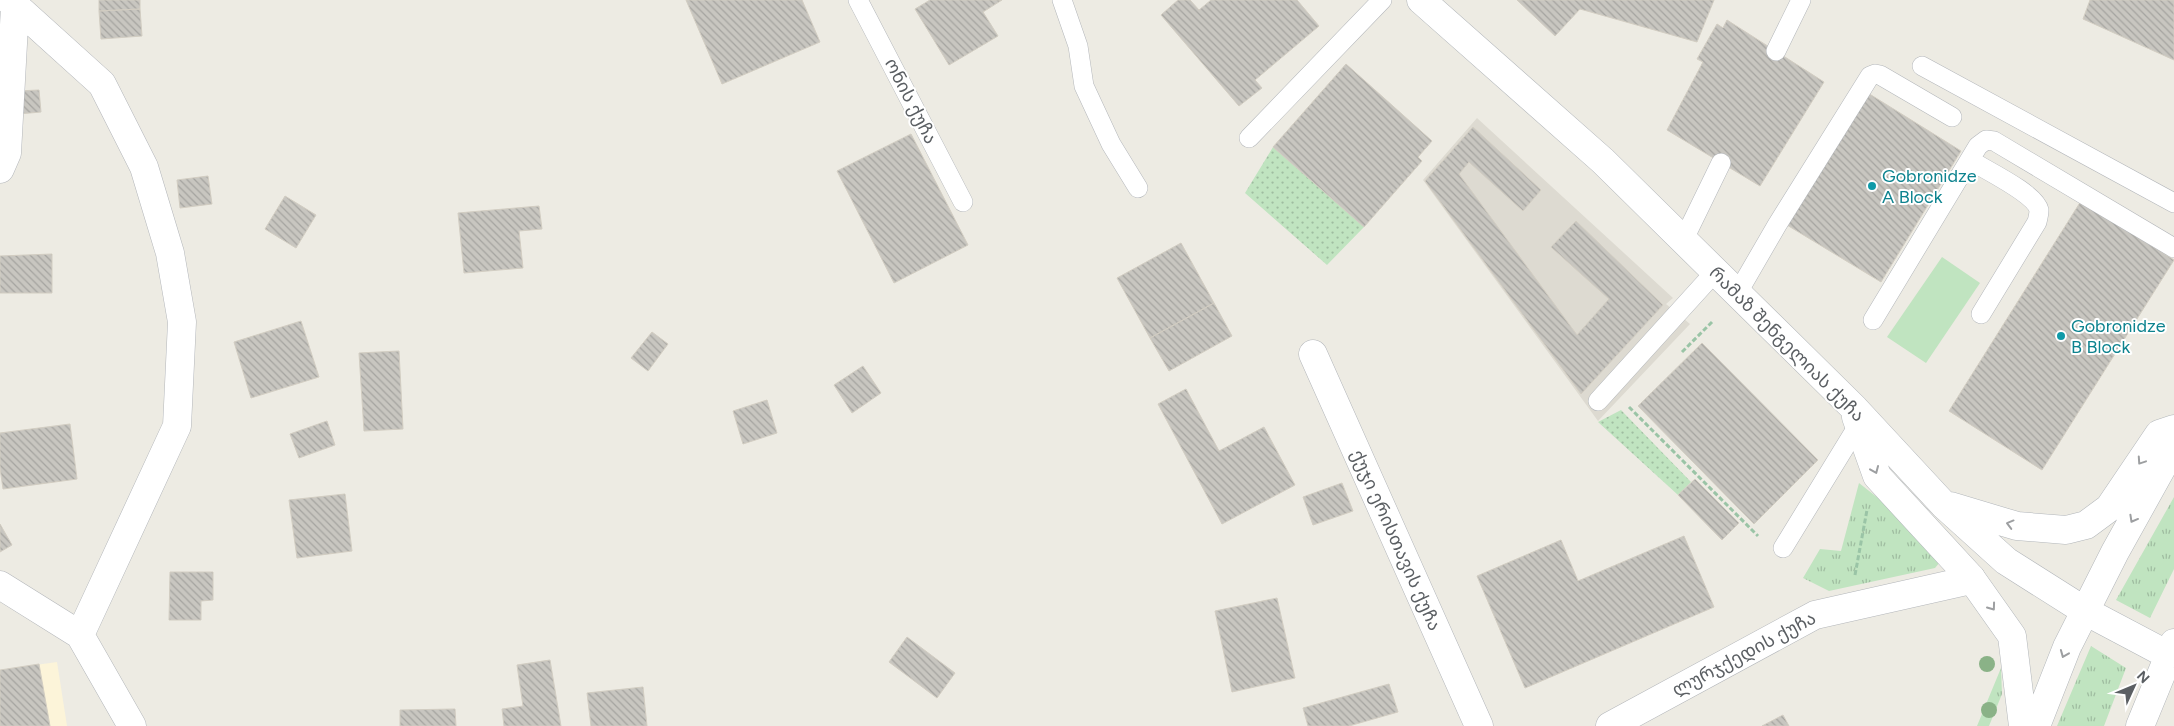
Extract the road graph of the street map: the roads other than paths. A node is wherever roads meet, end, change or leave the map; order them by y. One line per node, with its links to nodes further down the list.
1 (858, 0): 15 (lane, ონის ქუჩა)
2 (1062, 0): 14 (lane)
3 (1382, 0): 10 (lane)
4 (1421, 0): 17 (main road, რამაზ შენგელიას ქუჩა)
5 (1800, 0): 7 (lane)
6 (12, 4): 13 (main road); 33 (main road)
7 (1776, 51)
8 (1922, 66): 16 (lane)
9 (1952, 117): 20 (lane)
10 (1249, 138)
11 (1970, 160): 18 (lane); 21 (lane); 22 (lane)
12 (1721, 163): 17 (lane)
13 (0, 169)
14 (1138, 188)
15 (963, 202)
16 (2174, 203)
17 (1683, 241): 19 (main road, რამაზ შენგელიას ქუჩა)
18 (2174, 248)
19 (1715, 272): 20 (main road, რამაზ შენგელიას ქუჩა); 24 (lane)
20 (1737, 294): 25 (main road, რამაზ შენგელიას ქუჩა)
21 (1981, 314)
22 (1873, 320)
23 (1313, 354): 36 (main road, ქუჯი ერისთავის ქუჩა)
24 (1598, 401)
25 (1856, 416): 28 (main road, რამაზ შენგელიას ქუჩა); 29 (lane); 30 (main road, one-way to 30)
26 (2174, 429): 28 (main road, one-way to 28)
27 (2174, 446): 32 (main road, one-way to 32)
28 (1944, 505): 32 (main road, რამაზ შენგელიას ქუჩა)
29 (1783, 548)
30 (1971, 578): 37 (main road, ლურჯქედის ქუჩა); 38 (main road, one-way to 38)
31 (0, 585): 33 (main road)
32 (2086, 611): 34 (main road, რამაზ შენგელიას ქუჩა); 39 (main road, one-way to 39)
33 (80, 634): 35 (main road)
34 (2172, 652): 40 (main road)
35 (132, 726)
36 (1479, 726)
37 (1610, 726)
38 (2023, 726)
39 (2036, 726)
40 (2140, 726)

